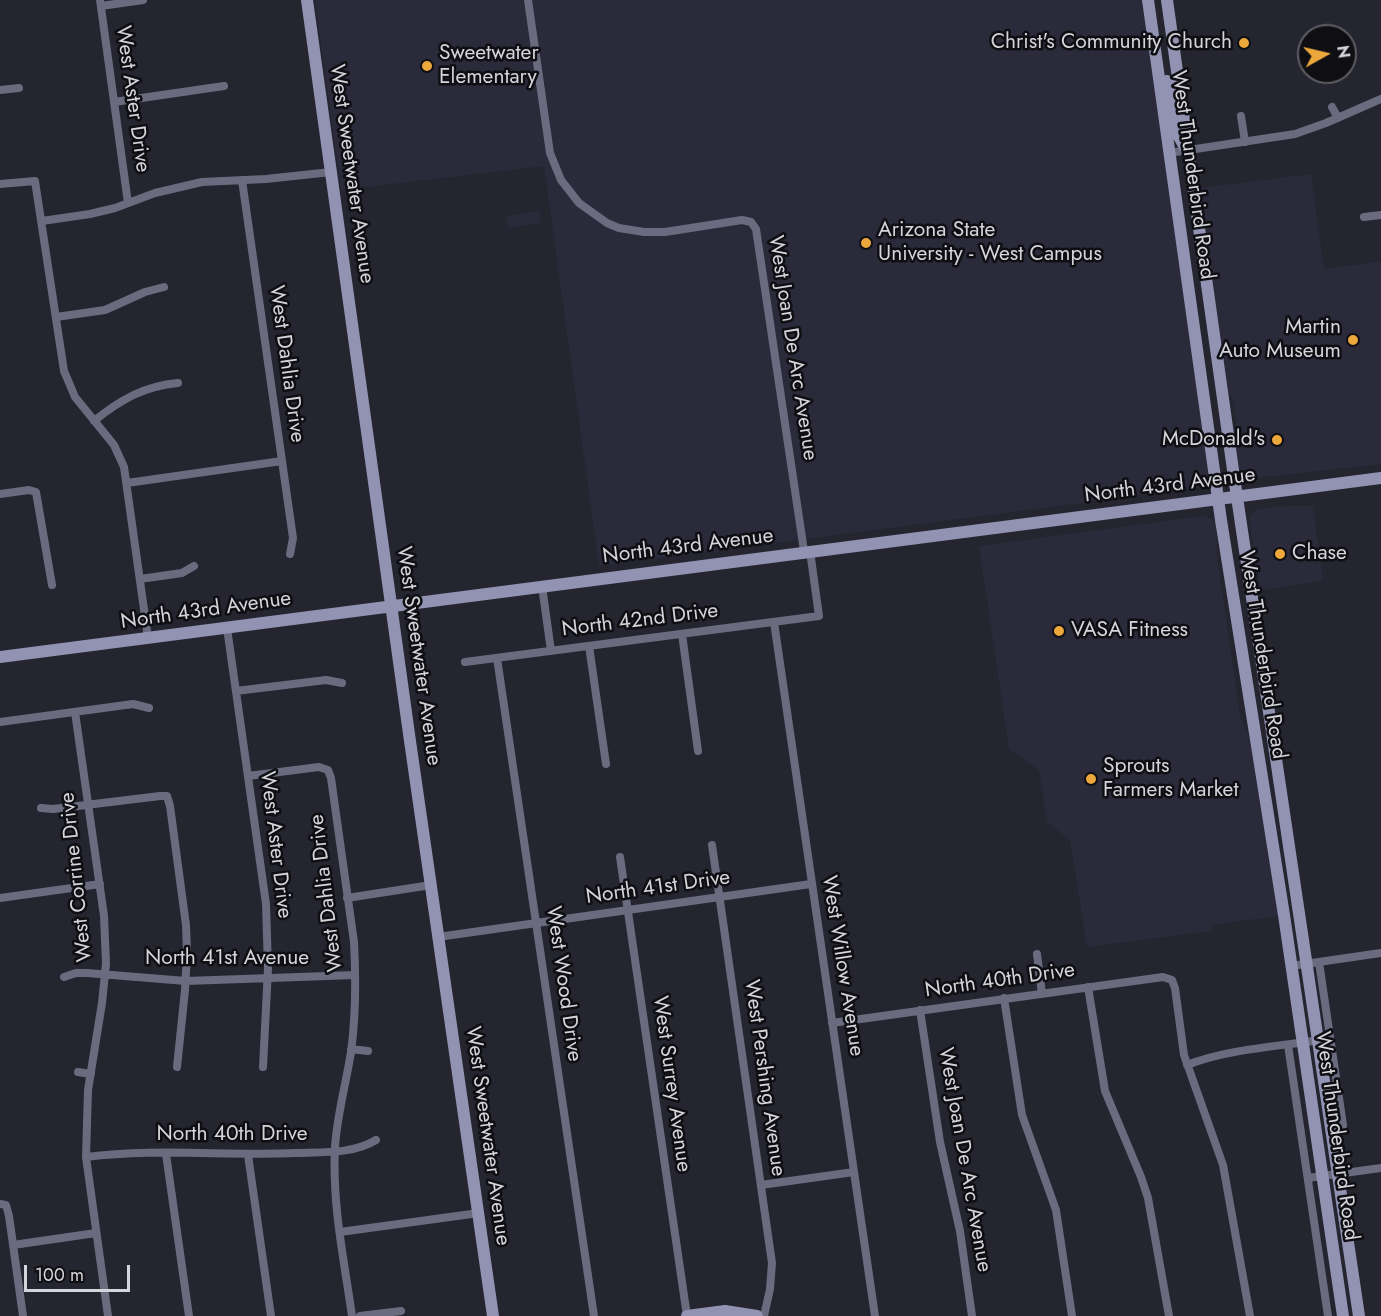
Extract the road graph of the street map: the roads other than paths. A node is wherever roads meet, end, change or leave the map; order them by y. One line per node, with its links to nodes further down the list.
1 (143, 0): 6 (street)
2 (307, 0): 19 (main road, West Sweetwater Avenue)
3 (528, 0): 38 (street, West Joan De Arc Avenue)
4 (1148, 0): 7 (main road, West Thunderbird Road)
5 (1167, 0): 17 (main road, West Thunderbird Road)
6 (100, 3): 12 (street, West Aster Drive)
7 (1154, 40): 17 (main road); 18 (main road, West Thunderbird Road)
8 (224, 86): 12 (street)
9 (19, 88): 10 (street)
10 (0, 90)
11 (1381, 99): 15 (street)
12 (114, 102): 22 (street, West Aster Drive)
13 (1332, 107): 15 (street)
14 (1241, 116): 16 (street)
15 (1338, 118): 16 (street)
16 (1245, 142): 17 (street)
17 (1188, 150): 18 (street); 26 (main road, West Thunderbird Road)
18 (1169, 153): 27 (main road, West Thunderbird Road)
19 (331, 172): 20 (street); 44 (main road, West Sweetwater Avenue)
20 (242, 180): 22 (street); 32 (street, West Dahlia Drive)
21 (0, 184): 25 (street)
22 (128, 203): 25 (street)
23 (1381, 215): 24 (street)
24 (1364, 217)
25 (42, 221): 29 (street)
26 (1204, 262): 27 (main road); 36 (main road, West Thunderbird Road)
27 (1185, 265): 37 (main road, West Thunderbird Road)
28 (164, 287): 29 (street)
29 (56, 317): 31 (street)
30 (178, 383): 31 (street)
31 (94, 421): 34 (street)
32 (282, 461): 34 (street); 39 (street, West Dahlia Drive)
33 (1381, 478): 36 (main road, North 43rd Avenue)
34 (127, 483): 41 (street)
35 (0, 494): 42 (street)
36 (1237, 497): 37 (main road, North 43rd Avenue); 78 (main road, West Thunderbird Road)
37 (1218, 500): 38 (main road, North 43rd Avenue); 79 (main road, West Thunderbird Road)
38 (807, 551): 43 (main road, North 43rd Avenue); 45 (street, West Joan De Arc Avenue)
39 (290, 554)
40 (194, 567): 41 (street)
41 (140, 579): 49 (street)
42 (52, 585)
43 (542, 586): 44 (main road, North 43rd Avenue); 51 (street)
44 (391, 606): 47 (main road, North 43rd Avenue); 68 (main road, West Sweetwater Avenue)
45 (819, 616): 46 (street, North 42nd Drive)
46 (774, 622): 48 (street, North 42nd Drive); 69 (street, West Willow Avenue)
47 (227, 628): 49 (main road, North 43rd Avenue); 56 (street, West Aster Drive)
48 (682, 634): 50 (street, North 42nd Drive); 60 (street)
49 (148, 638): 52 (main road, North 43rd Avenue)
50 (589, 646): 51 (street, North 42nd Drive); 61 (street)
51 (550, 651): 53 (street, North 42nd Drive)
52 (0, 657)
53 (497, 658): 54 (street, North 42nd Drive); 74 (street, West Wood Drive)
54 (465, 662)
55 (342, 683): 56 (street)
56 (236, 691): 62 (street, West Aster Drive)
57 (149, 708): 58 (street)
58 (75, 712): 59 (street); 63 (street, West Corrine Drive)
59 (0, 722)
60 (698, 752)
61 (606, 764)
62 (248, 777): 71 (street, West Dahlia Drive); 83 (street, West Aster Drive)
63 (88, 805): 64 (street); 67 (street, West Corrine Drive); 84 (street)
64 (40, 808)
65 (712, 845): 72 (street, West Pershing Avenue)
66 (620, 857): 73 (street, West Surrey Avenue)
67 (100, 884): 70 (street); 80 (street, West Corrine Drive)
68 (431, 885): 71 (street); 75 (main road, West Sweetwater Avenue)
69 (811, 885): 72 (street, North 41st Drive); 89 (street, West Willow Avenue)
70 (0, 898)
71 (347, 898): 81 (street, West Dahlia Drive)
72 (720, 898): 73 (street, North 41st Drive); 113 (street, West Pershing Avenue)
73 (627, 910): 74 (street, North 41st Drive); 130 (street, West Surrey Avenue)
74 (536, 923): 75 (street, North 41st Drive); 129 (street, West Wood Drive)
75 (438, 937): 115 (main road, West Sweetwater Avenue)
76 (1381, 953): 78 (street)
77 (1036, 954): 86 (street)
78 (1313, 962): 79 (street); 90 (main road, West Thunderbird Road); 100 (street, West Thunderbird Road)
79 (1291, 966): 91 (main road, West Thunderbird Road)
80 (105, 974): 82 (street, North 41st Avenue); 84 (street, North 41st Avenue); 99 (street, West Corrine Drive)
81 (356, 975): 83 (street, North 41st Avenue); 93 (street, West Dahlia Drive)
82 (64, 977)
83 (268, 979): 84 (street, North 41st Avenue); 97 (street, West Aster Drive)
84 (186, 981): 96 (street)
85 (1088, 987): 86 (street, North 40th Drive); 95 (street, North 40th Drive); 136 (street)
86 (1042, 994): 87 (street, North 40th Drive)
87 (1004, 998): 88 (street, North 40th Drive); 135 (street)
88 (920, 1010): 89 (street, North 40th Drive); 134 (street, West Joan De Arc Avenue)
89 (832, 1023): 109 (street, West Willow Avenue)
90 (1318, 1040): 91 (street); 101 (main road, West Thunderbird Road)
91 (1303, 1043): 92 (street); 111 (main road, West Thunderbird Road)
92 (1288, 1045): 95 (street); 112 (street, West Thunderbird Road)
93 (351, 1049): 94 (street); 104 (street, West Dahlia Drive)
94 (368, 1051)
95 (1187, 1065): 137 (street)
96 (177, 1066)
97 (263, 1067)
98 (78, 1072): 99 (street)
99 (91, 1074): 107 (street, West Corrine Drive)
100 (1340, 1107): 101 (street, West Thunderbird Road); 102 (street, West Thunderbird Road)
101 (1330, 1118): 110 (main road, West Thunderbird Road)
102 (1343, 1125)
103 (376, 1140): 104 (street, North 40th Drive)
104 (335, 1151): 106 (street, North 40th Drive); 116 (street, West Dahlia Drive)
105 (166, 1154): 106 (street, North 40th Drive); 107 (street, North 40th Drive); 124 (street)
106 (248, 1155): 125 (street)
107 (86, 1157): 117 (street, West Corrine Drive)
108 (1381, 1168): 110 (street)
109 (854, 1172): 113 (street); 133 (street, West Willow Avenue)
110 (1338, 1174): 111 (street); 139 (main road, West Thunderbird Road)
111 (1322, 1176): 112 (street); 138 (main road, West Thunderbird Road)
112 (1308, 1178): 121 (street, West Thunderbird Road)
113 (761, 1185): 132 (street, West Pershing Avenue)
114 (3, 1204): 118 (street)
115 (479, 1213): 116 (street); 128 (main road, West Sweetwater Avenue)
116 (340, 1232): 126 (street, West Dahlia Drive)
117 (96, 1233): 118 (street); 123 (street, West Corrine Drive)
118 (13, 1245): 122 (street)
119 (401, 1311): 127 (street)
120 (725, 1314): 130 (main road); 131 (main road)
121 (1327, 1314): 138 (street, West Thunderbird Road)
122 (23, 1316)
123 (108, 1316)
124 (189, 1316)
125 (271, 1316)
126 (352, 1316)
127 (360, 1316)
128 (493, 1316)
129 (594, 1316)
130 (687, 1316)
131 (757, 1316)
132 (764, 1316)
133 (875, 1316)
134 (972, 1316)
135 (1072, 1316)
136 (1169, 1316)
137 (1250, 1316)
138 (1341, 1316)
139 (1359, 1316)

